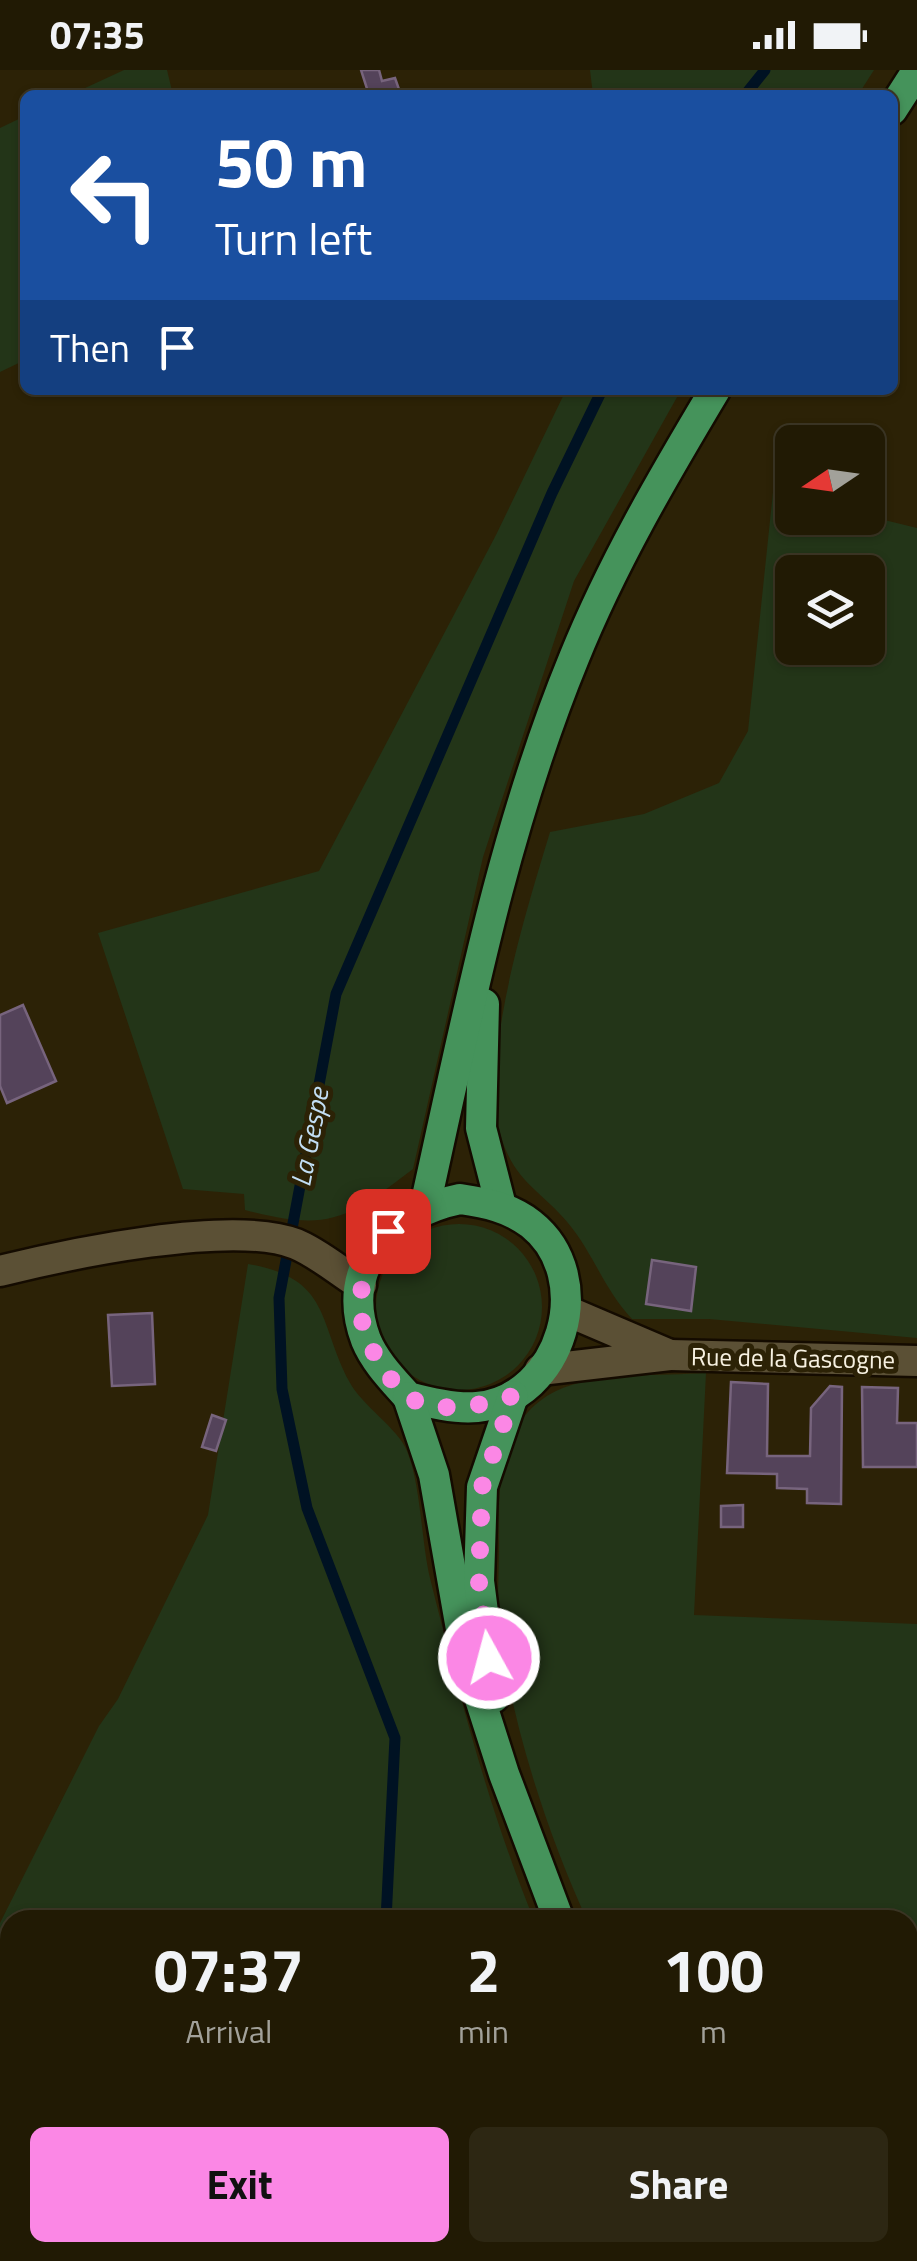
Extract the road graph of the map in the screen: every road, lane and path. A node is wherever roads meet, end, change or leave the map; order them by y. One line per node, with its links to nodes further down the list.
1 (917, 71): 2 (main road)
2 (898, 101)
3 (712, 395): 4 (main road)
4 (486, 936): 5 (main road); 6 (main road)
5 (424, 1206): 6 (main road); 8 (main road)
6 (501, 1206): 9 (main road)
7 (0, 1271): 8 (street)
8 (361, 1285): 14 (main road)
9 (567, 1311): 10 (street, Rue de la Gascogne); 12 (main road)
10 (670, 1355): 11 (street, Rue de la Gascogne); 12 (street, Rue de la Gascogne)
11 (917, 1361)
12 (540, 1370): 13 (main road)
13 (513, 1396): 14 (main road); 15 (main road)
14 (408, 1397): 15 (main road)
15 (504, 1774): 16 (main road)
16 (556, 1910)

